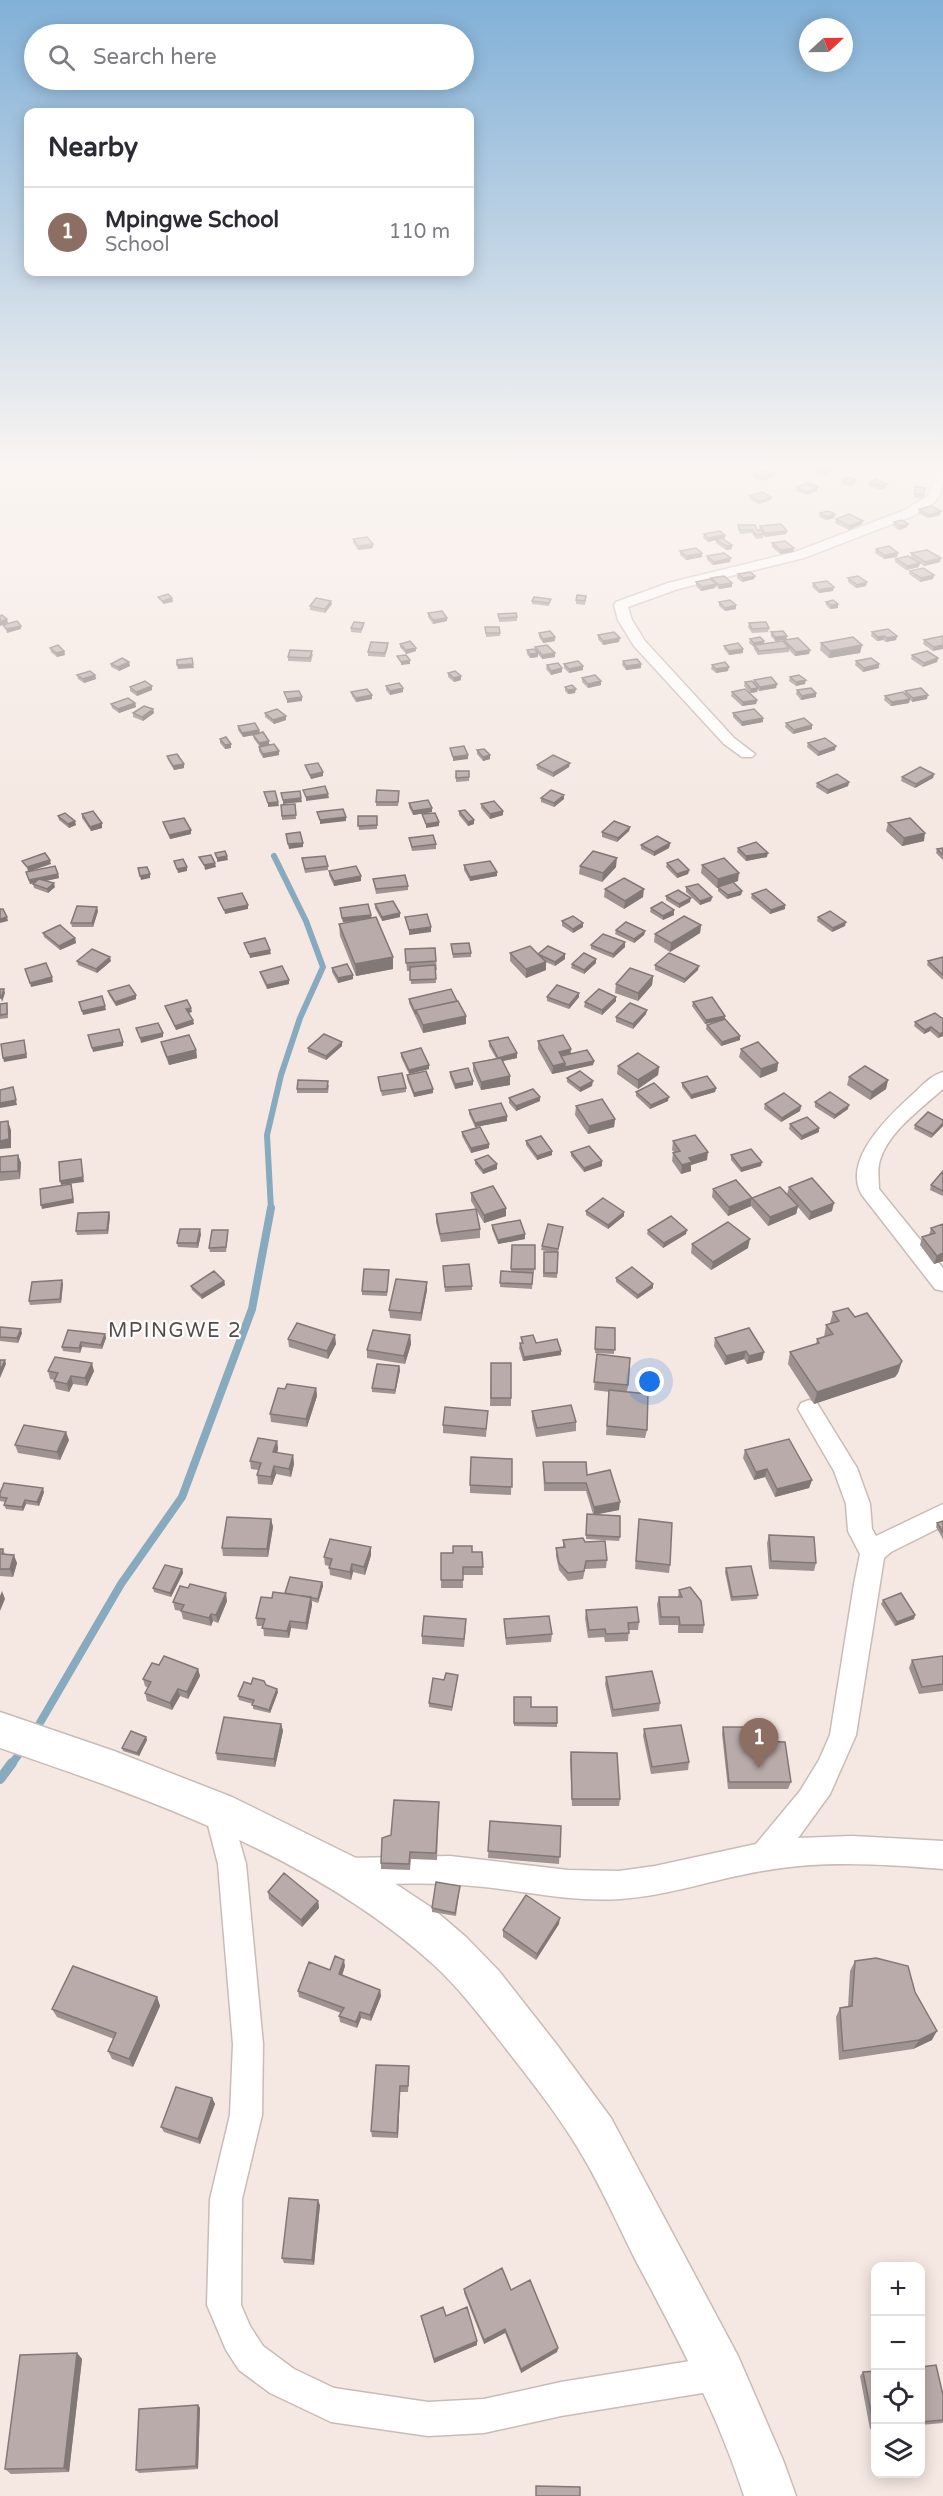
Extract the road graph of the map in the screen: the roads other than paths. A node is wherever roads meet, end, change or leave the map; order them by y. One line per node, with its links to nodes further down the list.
1 (675, 585): 2 (street)
2 (747, 754)
3 (943, 1078): 4 (street)
4 (943, 1282)
5 (809, 1409): 7 (street)
6 (943, 1514): 7 (street)
7 (873, 1553): 11 (street)
8 (0, 1730): 9 (street)
9 (218, 1810): 12 (street); 13 (street)
10 (943, 1855): 11 (street)
11 (763, 1857): 12 (street)
12 (344, 1873): 13 (street)
13 (721, 2373): 14 (street)
14 (770, 2496)

